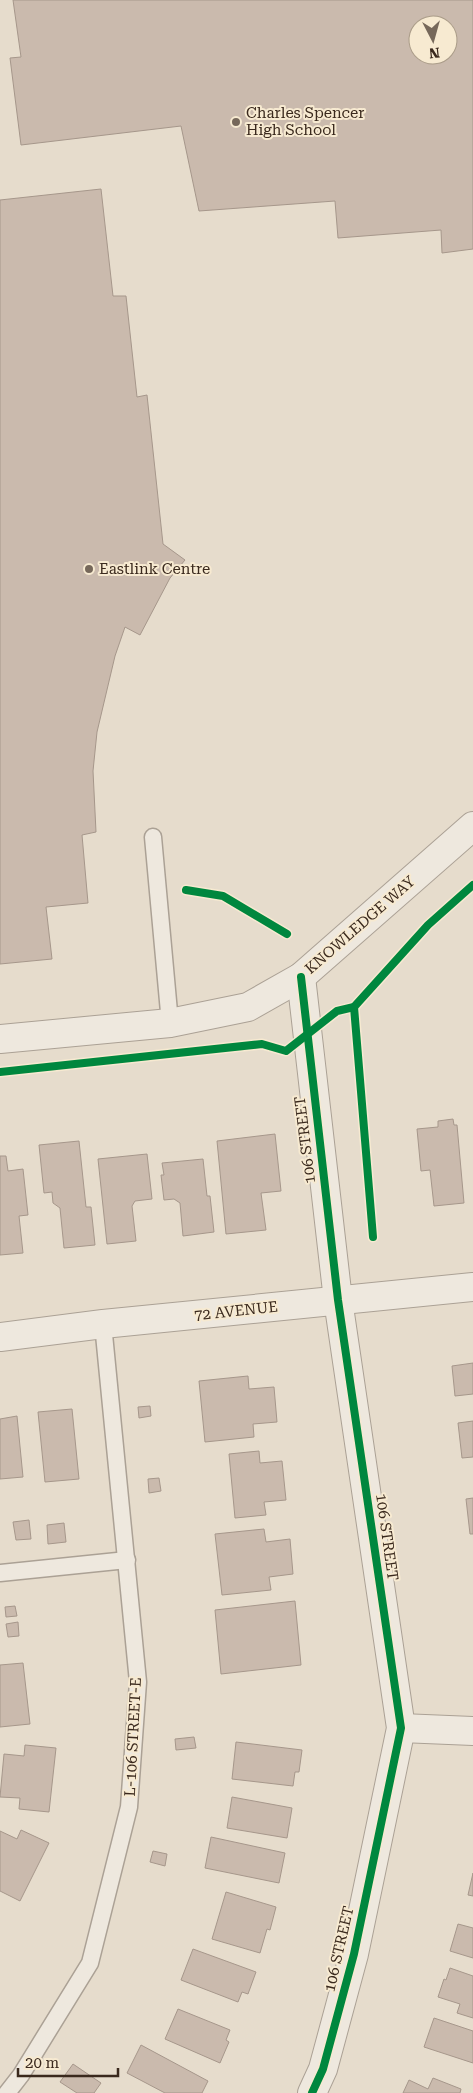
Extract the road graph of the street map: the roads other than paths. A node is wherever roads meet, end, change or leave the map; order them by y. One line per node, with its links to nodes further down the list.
1 (473, 826): 3 (street, KNOWLEDGE WAY)
2 (153, 837): 4 (lane)
3 (301, 977): 4 (street, KNOWLEDGE WAY); 7 (street, 106 STREET)
4 (170, 1023): 5 (street, KNOWLEDGE WAY)
5 (0, 1039)
6 (473, 1287): 7 (street, 72 AVENUE)
7 (338, 1300): 8 (street, 72 AVENUE); 12 (street, 106 STREET)
8 (103, 1324): 9 (street, 72 AVENUE); 10 (lane, L-106 STREET-E)
9 (0, 1337)
10 (128, 1560): 11 (lane); 14 (lane, L-106 STREET-E)
11 (0, 1573)
12 (401, 1728): 13 (street); 15 (street, 106 STREET)
13 (473, 1731)
14 (7, 2093)
15 (312, 2093)

